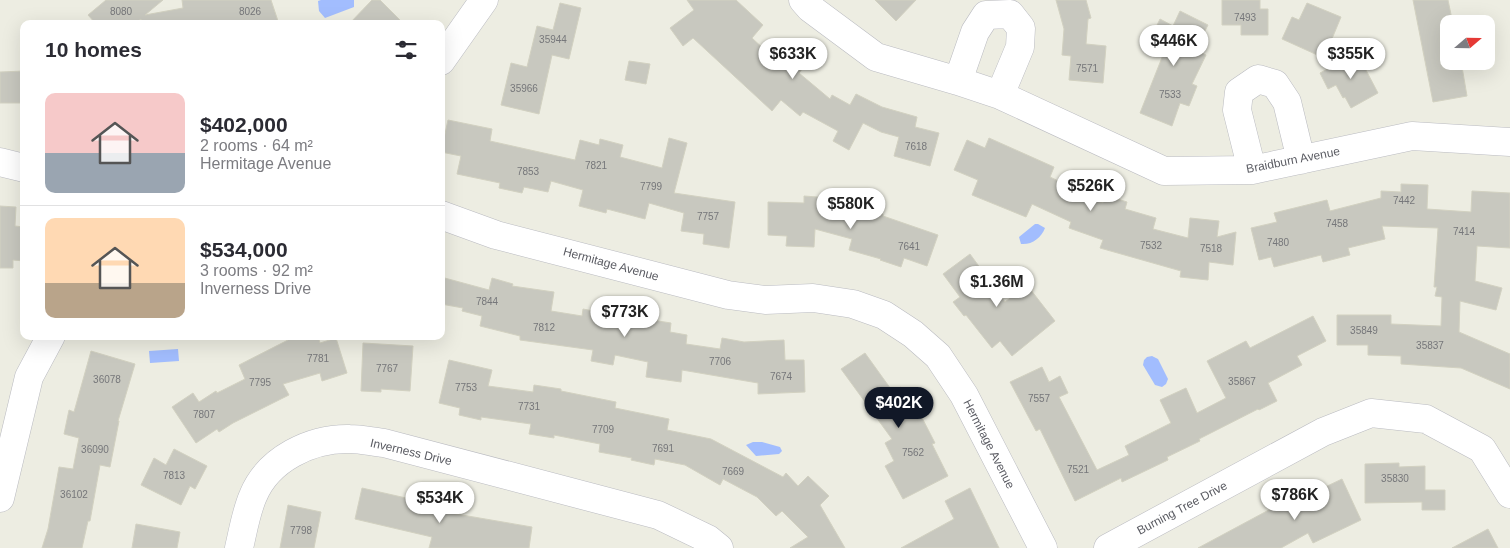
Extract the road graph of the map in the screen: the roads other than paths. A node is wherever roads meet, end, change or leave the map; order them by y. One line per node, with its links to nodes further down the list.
1 (484, 0): 3 (street)
2 (803, 0): 4 (street, Braidburn Avenue)
3 (445, 55)
4 (958, 81): 5 (street, Braidburn Avenue); 5 (street)
5 (1000, 95): 10 (street, Braidburn Avenue)
6 (1510, 142): 7 (street, Braidburn Avenue)
7 (1301, 160): 10 (street, Braidburn Avenue); 10 (street)
8 (0, 162): 9 (street)
9 (20, 167)
10 (1252, 170)
11 (445, 216): 17 (street, Hermitage Avenue)
12 (49, 340): 14 (street)
13 (1510, 494): 18 (street, Burning Tree Drive)
14 (0, 498)
15 (239, 548): 16 (street, Inverness Drive)
16 (719, 548)
17 (1043, 548)
18 (1108, 548)

